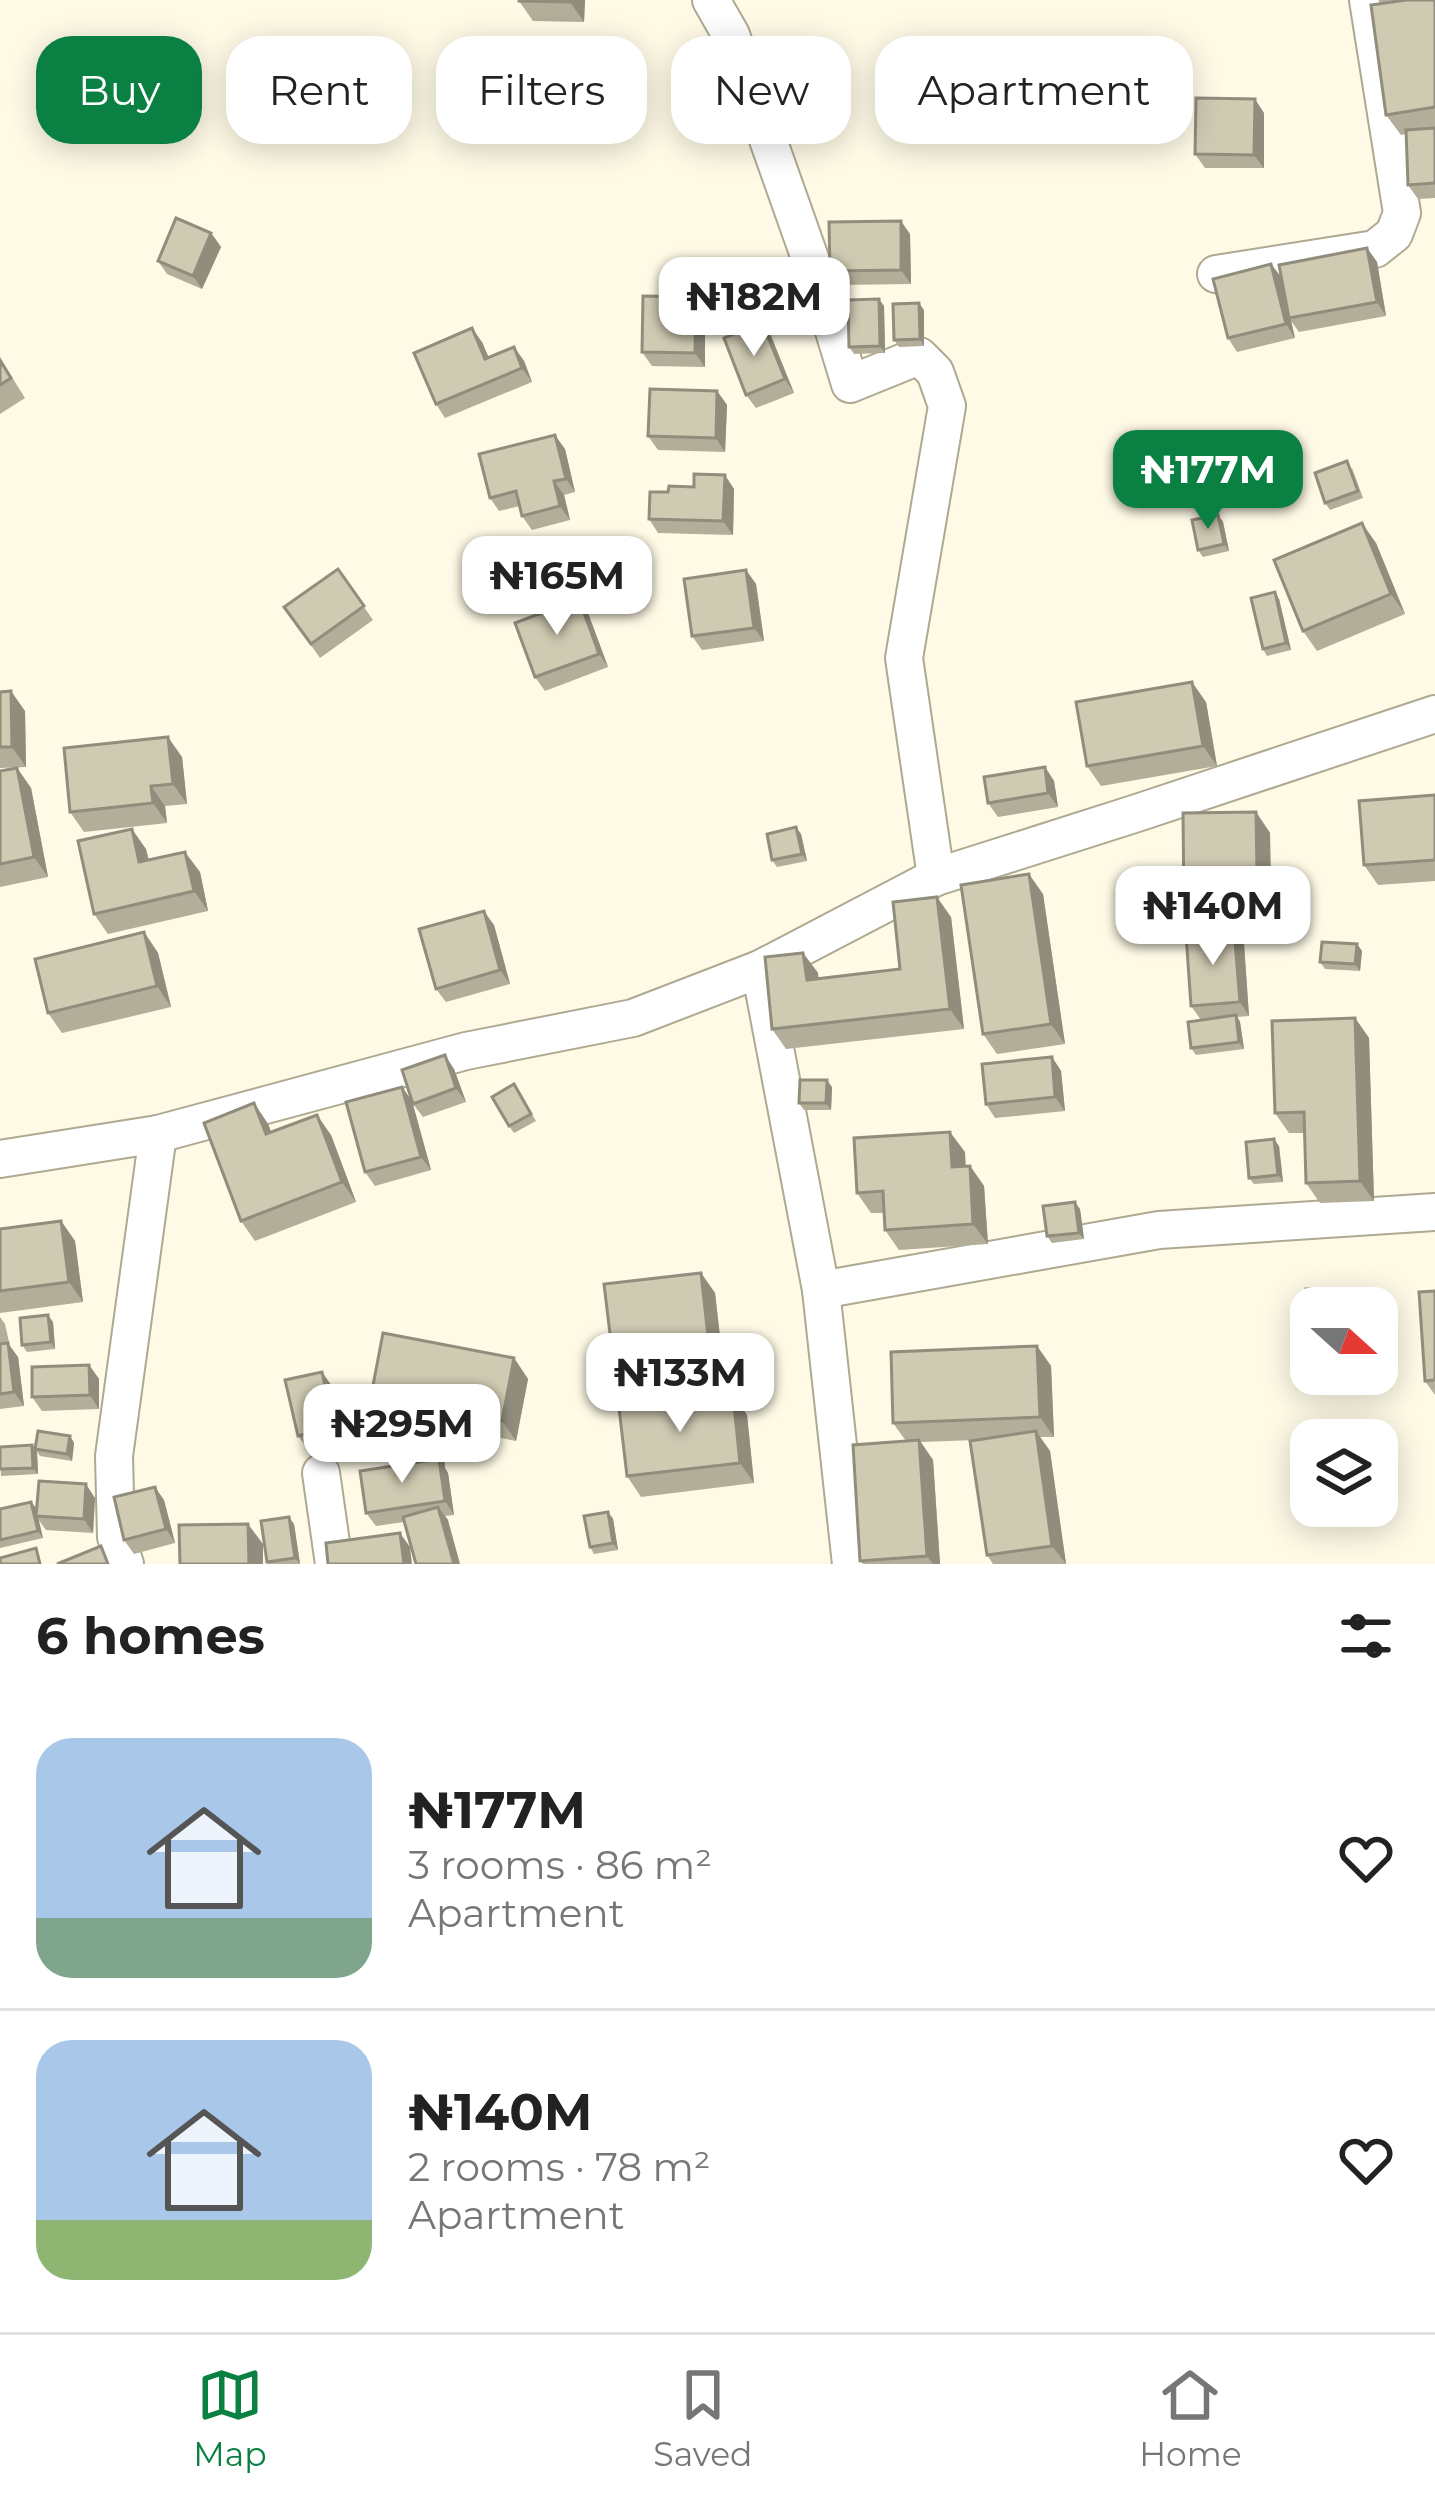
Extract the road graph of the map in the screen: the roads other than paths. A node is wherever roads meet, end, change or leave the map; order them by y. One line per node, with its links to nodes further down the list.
1 (711, 0): 5 (street)
2 (1368, 0): 3 (street)
3 (1216, 274)
4 (1435, 714): 5 (street)
5 (936, 877): 6 (street)
6 (760, 969): 7 (street); 10 (street)
7 (158, 1134): 8 (street); 12 (street)
8 (0, 1160)
9 (1435, 1212): 10 (street)
10 (821, 1290): 14 (street)
11 (321, 1473): 13 (street)
12 (125, 1564)
13 (334, 1564)
14 (851, 1564)

